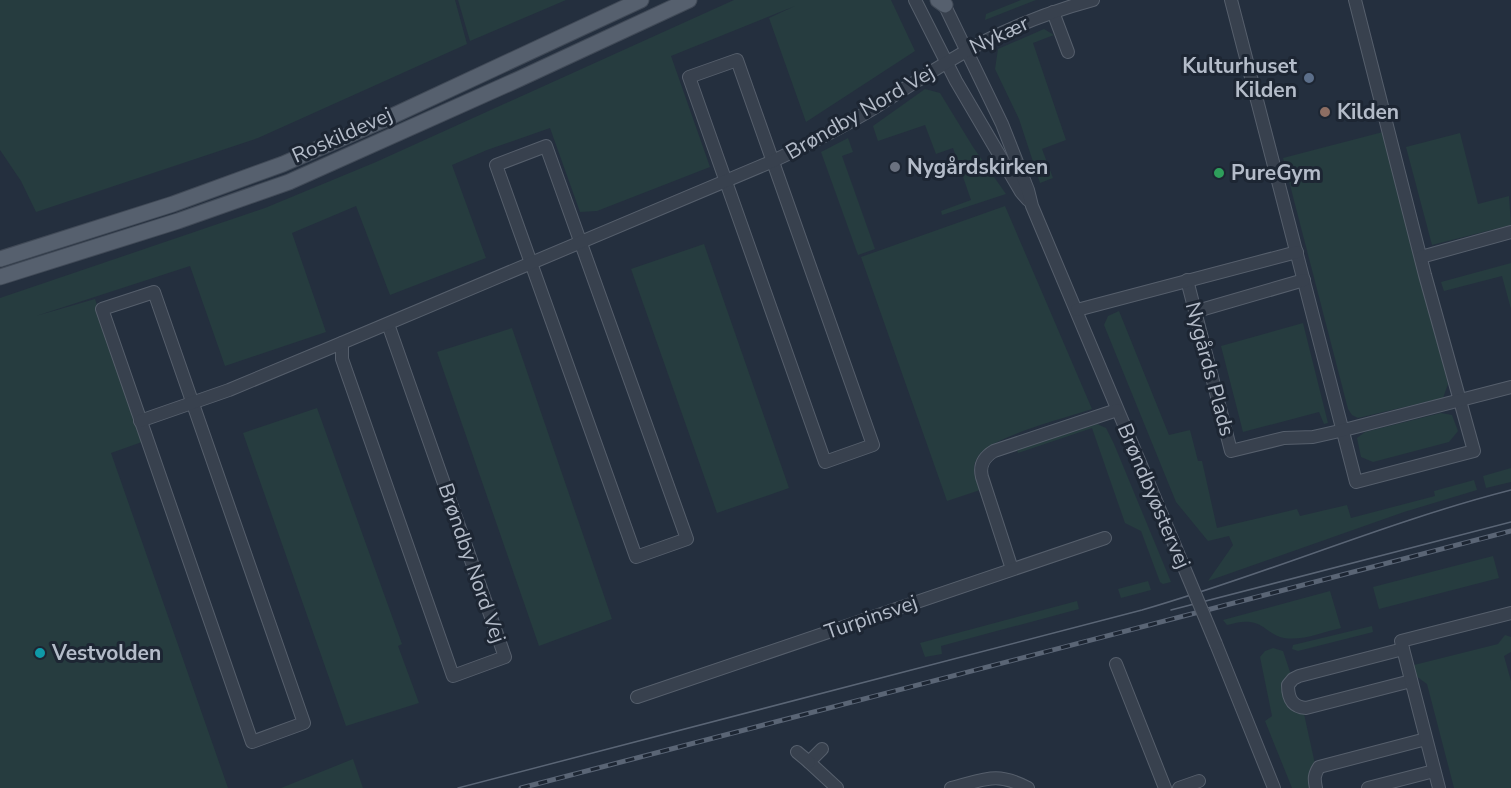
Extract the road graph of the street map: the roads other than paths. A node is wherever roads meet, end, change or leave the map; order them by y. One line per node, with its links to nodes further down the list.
1 (641, 0): 19 (main road, Roskildevej)
2 (690, 0): 21 (main road, Roskildevej)
3 (915, 0): 11 (street, Brøndbyøstervej)
4 (1093, 0): 8 (street, Nykær)
5 (1232, 0): 17 (street)
6 (1355, 0): 18 (street)
7 (942, 2): 9 (street, Brøndbyøstervej)
8 (1053, 12): 9 (street, Nykær); 10 (street, Nykær)
9 (967, 51): 11 (street, Nykær); 14 (street, Brøndbyøstervej)
10 (1068, 52)
11 (947, 62): 12 (street, Brøndby Nord Vej); 14 (street, Brøndbyøstervej)
12 (773, 161): 13 (street, Brøndby Nord Vej); 13 (street, Brøndby Nord Vej); 13 (street, Brøndby Nord Vej)
13 (726, 181): 16 (street, Brøndby Nord Vej)
14 (1032, 206): 25 (street, Brøndbyøstervej)
15 (1511, 232): 18 (street)
16 (581, 242): 20 (street, Brøndby Nord Vej); 20 (street); 20 (street)
17 (1297, 252): 22 (street, Nygårds Plads); 23 (street)
18 (1421, 257): 29 (street)
19 (0, 259)
20 (531, 263): 26 (street, Brøndby Nord Vej)
21 (0, 277)
22 (1187, 280): 25 (street, Nygårds Plads); 33 (street, Nygårds Plads)
23 (1304, 280): 24 (street, Nygårds Plads); 33 (street)
24 (1204, 309)
25 (1077, 310): 31 (street, Brøndbyøstervej)
26 (388, 324): 27 (street, Brøndby Nord Vej); 27 (street, Brøndby Nord Vej)
27 (342, 343): 30 (street, Brøndby Nord Vej)
28 (1511, 387): 29 (street, Nygårds Plads)
29 (1460, 400): 33 (street, Nygårds Plads); 33 (street)
30 (191, 403): 32 (street, Brøndby Nord Vej); 32 (street); 32 (street)
31 (1117, 410): 35 (street); 52 (street, Brøndbyøstervej, bridge)
32 (140, 421)
33 (1344, 430)
34 (1106, 537): 35 (street, Turpinsvej)
35 (1012, 569): 40 (street, Turpinsvej)
36 (1511, 613): 37 (street)
37 (1403, 649): 39 (street); 39 (street)
38 (1116, 664): 50 (street)
39 (1411, 681): 41 (street)
40 (637, 697)
41 (1426, 739): 45 (street); 53 (street)
42 (822, 749): 44 (street)
43 (797, 752): 44 (street)
44 (809, 762): 47 (street)
45 (1434, 771): 54 (street); 55 (street)
46 (1198, 781): 51 (street)
47 (837, 788)
48 (951, 788): 49 (street)
49 (1028, 788)
50 (1165, 788)
51 (1179, 788)
52 (1274, 788)
53 (1316, 788)
54 (1368, 788)
55 (1439, 788)

